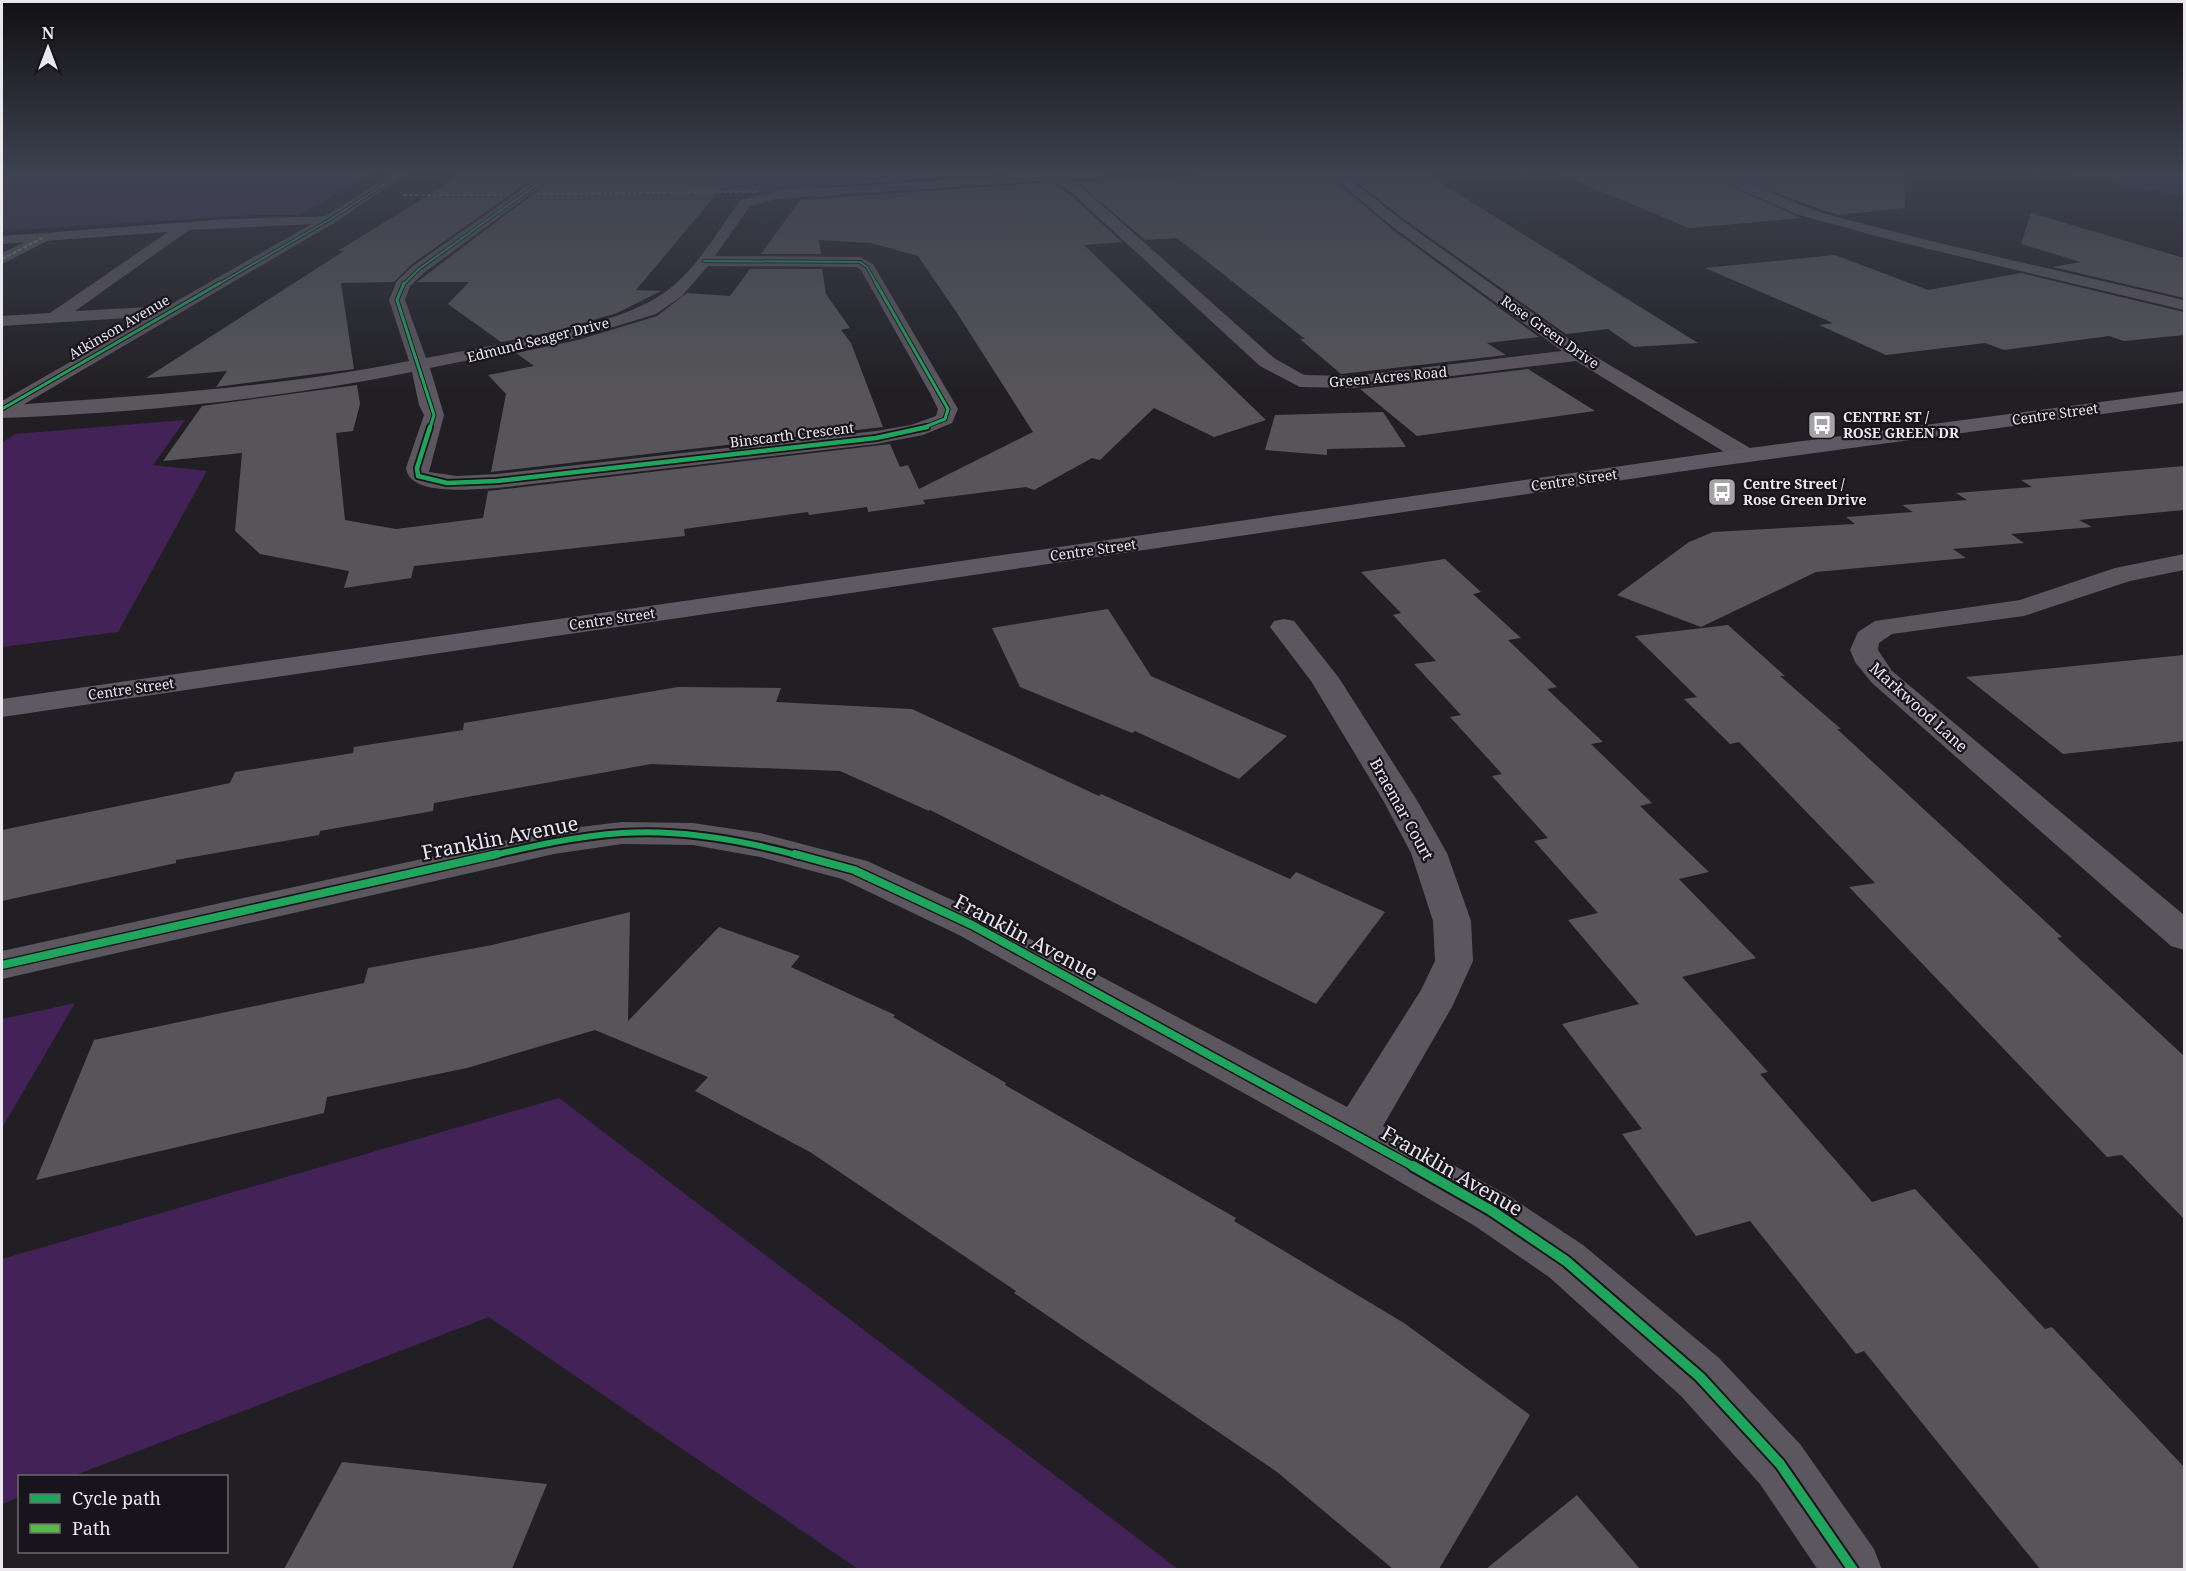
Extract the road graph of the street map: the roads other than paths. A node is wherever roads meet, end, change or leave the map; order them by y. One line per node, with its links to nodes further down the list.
1 (26, 246): 9 (street)
2 (157, 246): 13 (street)
3 (282, 246): 12 (street, Atkinson Avenue)
4 (451, 246): 16 (street)
5 (714, 246): 10 (street, Edmund Seager Drive)
6 (1139, 246): 15 (street, Green Acres Road)
7 (1428, 246): 15 (street, Rose Green Drive)
8 (1935, 246): 11 (street)
9 (2, 259)
10 (704, 261): 16 (street, Edmund Seager Drive); 16 (street, Binscarth Crescent)
11 (2184, 305)
12 (170, 311): 13 (street); 18 (street, Atkinson Avenue)
13 (56, 316): 14 (street)
14 (2, 321)
15 (1579, 356): 19 (street, Rose Green Drive)
16 (420, 366): 18 (street, Edmund Seager Drive)
17 (2184, 397): 19 (main road, Centre Street)
18 (2, 410)
19 (1747, 456): 22 (main road, Centre Street)
20 (2184, 562): 23 (street, Markwood Lane)
21 (1284, 627): 25 (street, Braemar Court)
22 (2, 708)
23 (2184, 936)
24 (2, 965): 25 (street, Franklin Avenue)
25 (1355, 1133): 26 (street, Franklin Avenue)
26 (1853, 1569)

